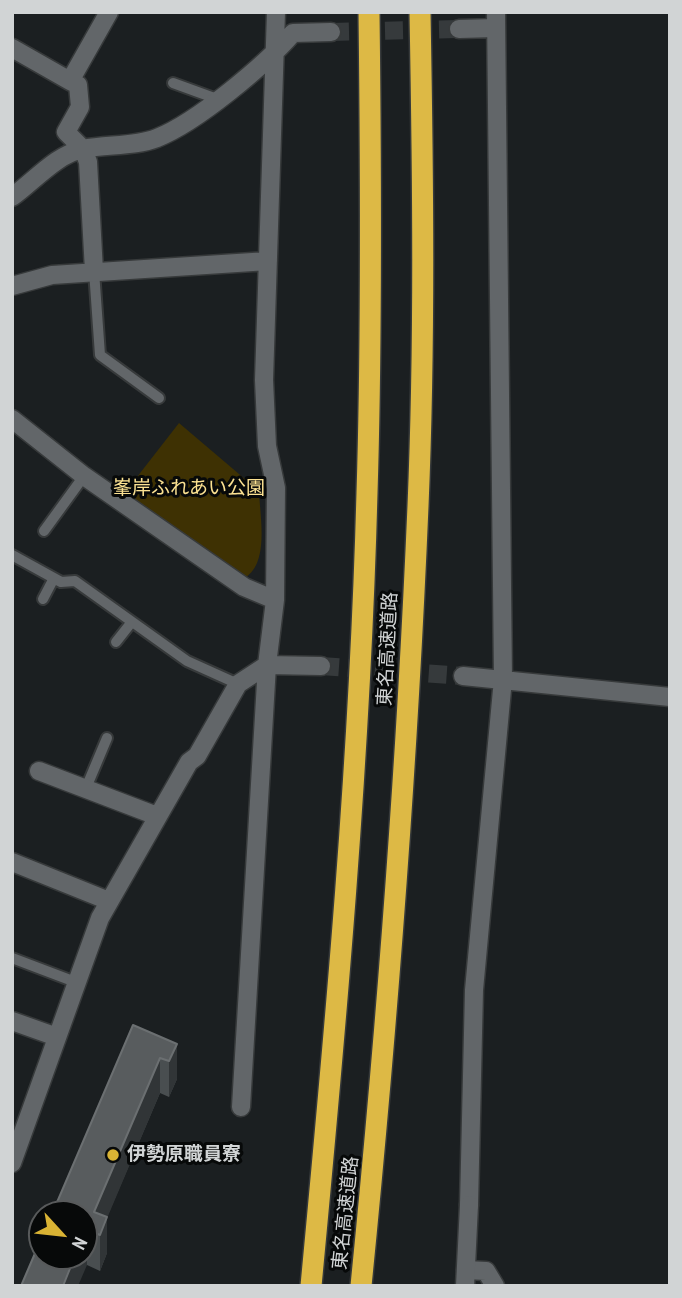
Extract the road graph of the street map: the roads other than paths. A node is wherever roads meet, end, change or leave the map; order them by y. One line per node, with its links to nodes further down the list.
1 (109, 12): 10 (street)
2 (276, 12): 9 (street)
3 (369, 12): 47 (highway, 東名高速道路)
4 (420, 12): 48 (highway, 東名高速道路)
5 (496, 20): 6 (street); 31 (street)
6 (459, 29)
7 (331, 32): 9 (street)
8 (12, 48): 10 (street)
9 (275, 53): 12 (street); 15 (street)
10 (70, 81): 13 (street)
11 (173, 83): 12 (lane)
12 (217, 99): 13 (street)
13 (82, 149): 14 (street); 16 (street)
14 (12, 197)
15 (268, 261): 16 (street); 25 (street)
16 (94, 271): 17 (street); 18 (lane)
17 (12, 286)
18 (159, 398)
19 (14, 423): 20 (street)
20 (84, 476): 21 (lane); 25 (street)
21 (44, 531)
22 (12, 555): 23 (lane)
23 (54, 578): 24 (lane); 26 (lane)
24 (43, 599)
25 (275, 600): 28 (street)
26 (131, 622): 27 (lane); 32 (lane)
27 (116, 642)
28 (267, 665): 29 (street); 32 (street); 44 (street)
29 (321, 666)
30 (463, 676): 31 (street)
31 (503, 679): 33 (street); 46 (street)
32 (239, 684): 37 (street)
33 (670, 697)
34 (107, 738): 36 (lane)
35 (39, 771): 36 (street)
36 (86, 788): 37 (street)
37 (157, 816): 39 (street)
38 (12, 862): 39 (street)
39 (109, 901): 41 (street)
40 (12, 958): 41 (lane)
41 (78, 983): 43 (street)
42 (12, 1021): 43 (street)
43 (58, 1037): 45 (street)
44 (241, 1107)
45 (12, 1163)
46 (466, 1278): 49 (street)
47 (311, 1286)
48 (361, 1286)
49 (495, 1286)

